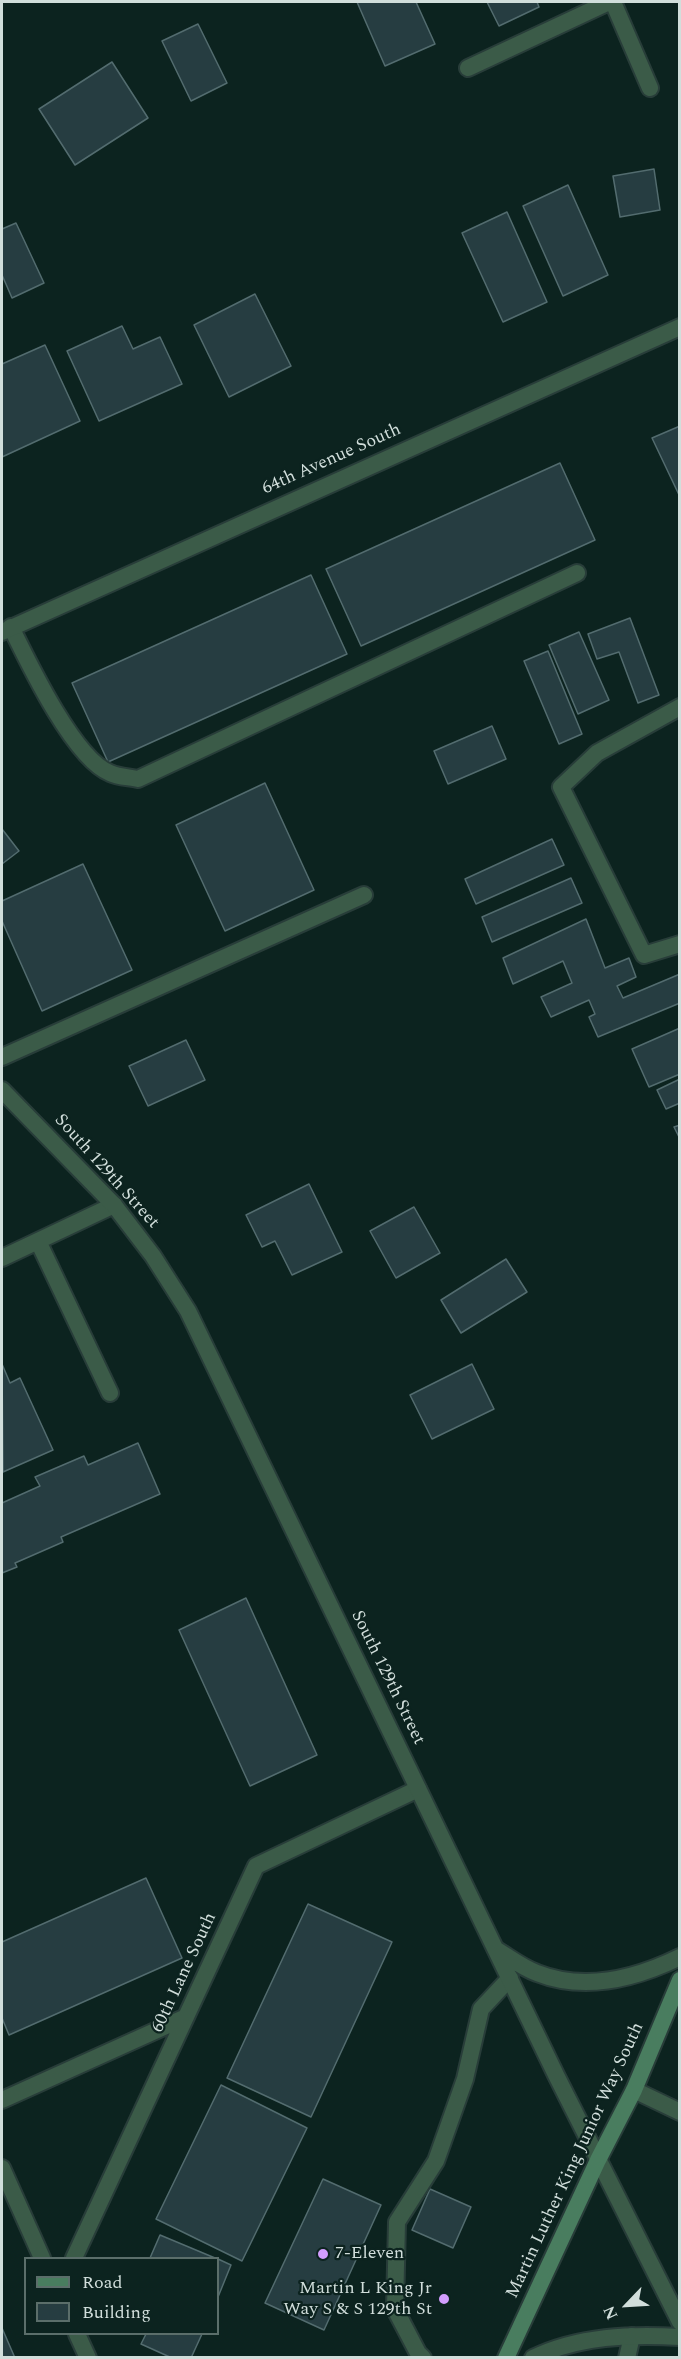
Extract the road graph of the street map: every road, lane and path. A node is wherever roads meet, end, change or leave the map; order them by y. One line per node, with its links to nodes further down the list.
1 (611, 2): 2 (street); 3 (street)
2 (468, 68)
3 (650, 88)
4 (680, 327): 6 (street, 64th Avenue South)
5 (577, 573): 6 (street)
6 (6, 630)
7 (680, 708): 9 (street)
8 (364, 895): 10 (street)
9 (680, 945)
10 (2, 1057)
11 (2, 1090): 12 (street, South 129th Street)
12 (114, 1205): 13 (street); 16 (street, South 129th Street)
13 (38, 1241): 14 (street); 15 (street)
14 (2, 1258)
15 (110, 1393)
16 (418, 1789): 17 (street, South 129th Street); 21 (street, 60th Lane South)
17 (497, 1950): 18 (street); 19 (street, South 129th Street)
18 (680, 1957)
19 (510, 1978): 25 (street, South 129th Street); 34 (street)
20 (680, 1980): 22 (main road, Martin Luther King Junior Way South)
21 (186, 2017): 23 (street); 28 (street, 60th Lane South)
22 (634, 2090): 24 (street); 25 (main road, Martin Luther King Junior Way South)
23 (2, 2100)
24 (680, 2112)
25 (598, 2160): 29 (street, South 129th Street); 35 (main road, Martin Luther King Junior Way South)
26 (2, 2168): 27 (street)
27 (41, 2257)
28 (75, 2257)
29 (680, 2322)
30 (77, 2335): 33 (street)
31 (632, 2336): 32 (street); 36 (street); 37 (street)
32 (680, 2337)
33 (88, 2358)
34 (423, 2358)
35 (506, 2358)
36 (533, 2358)
37 (627, 2358)

